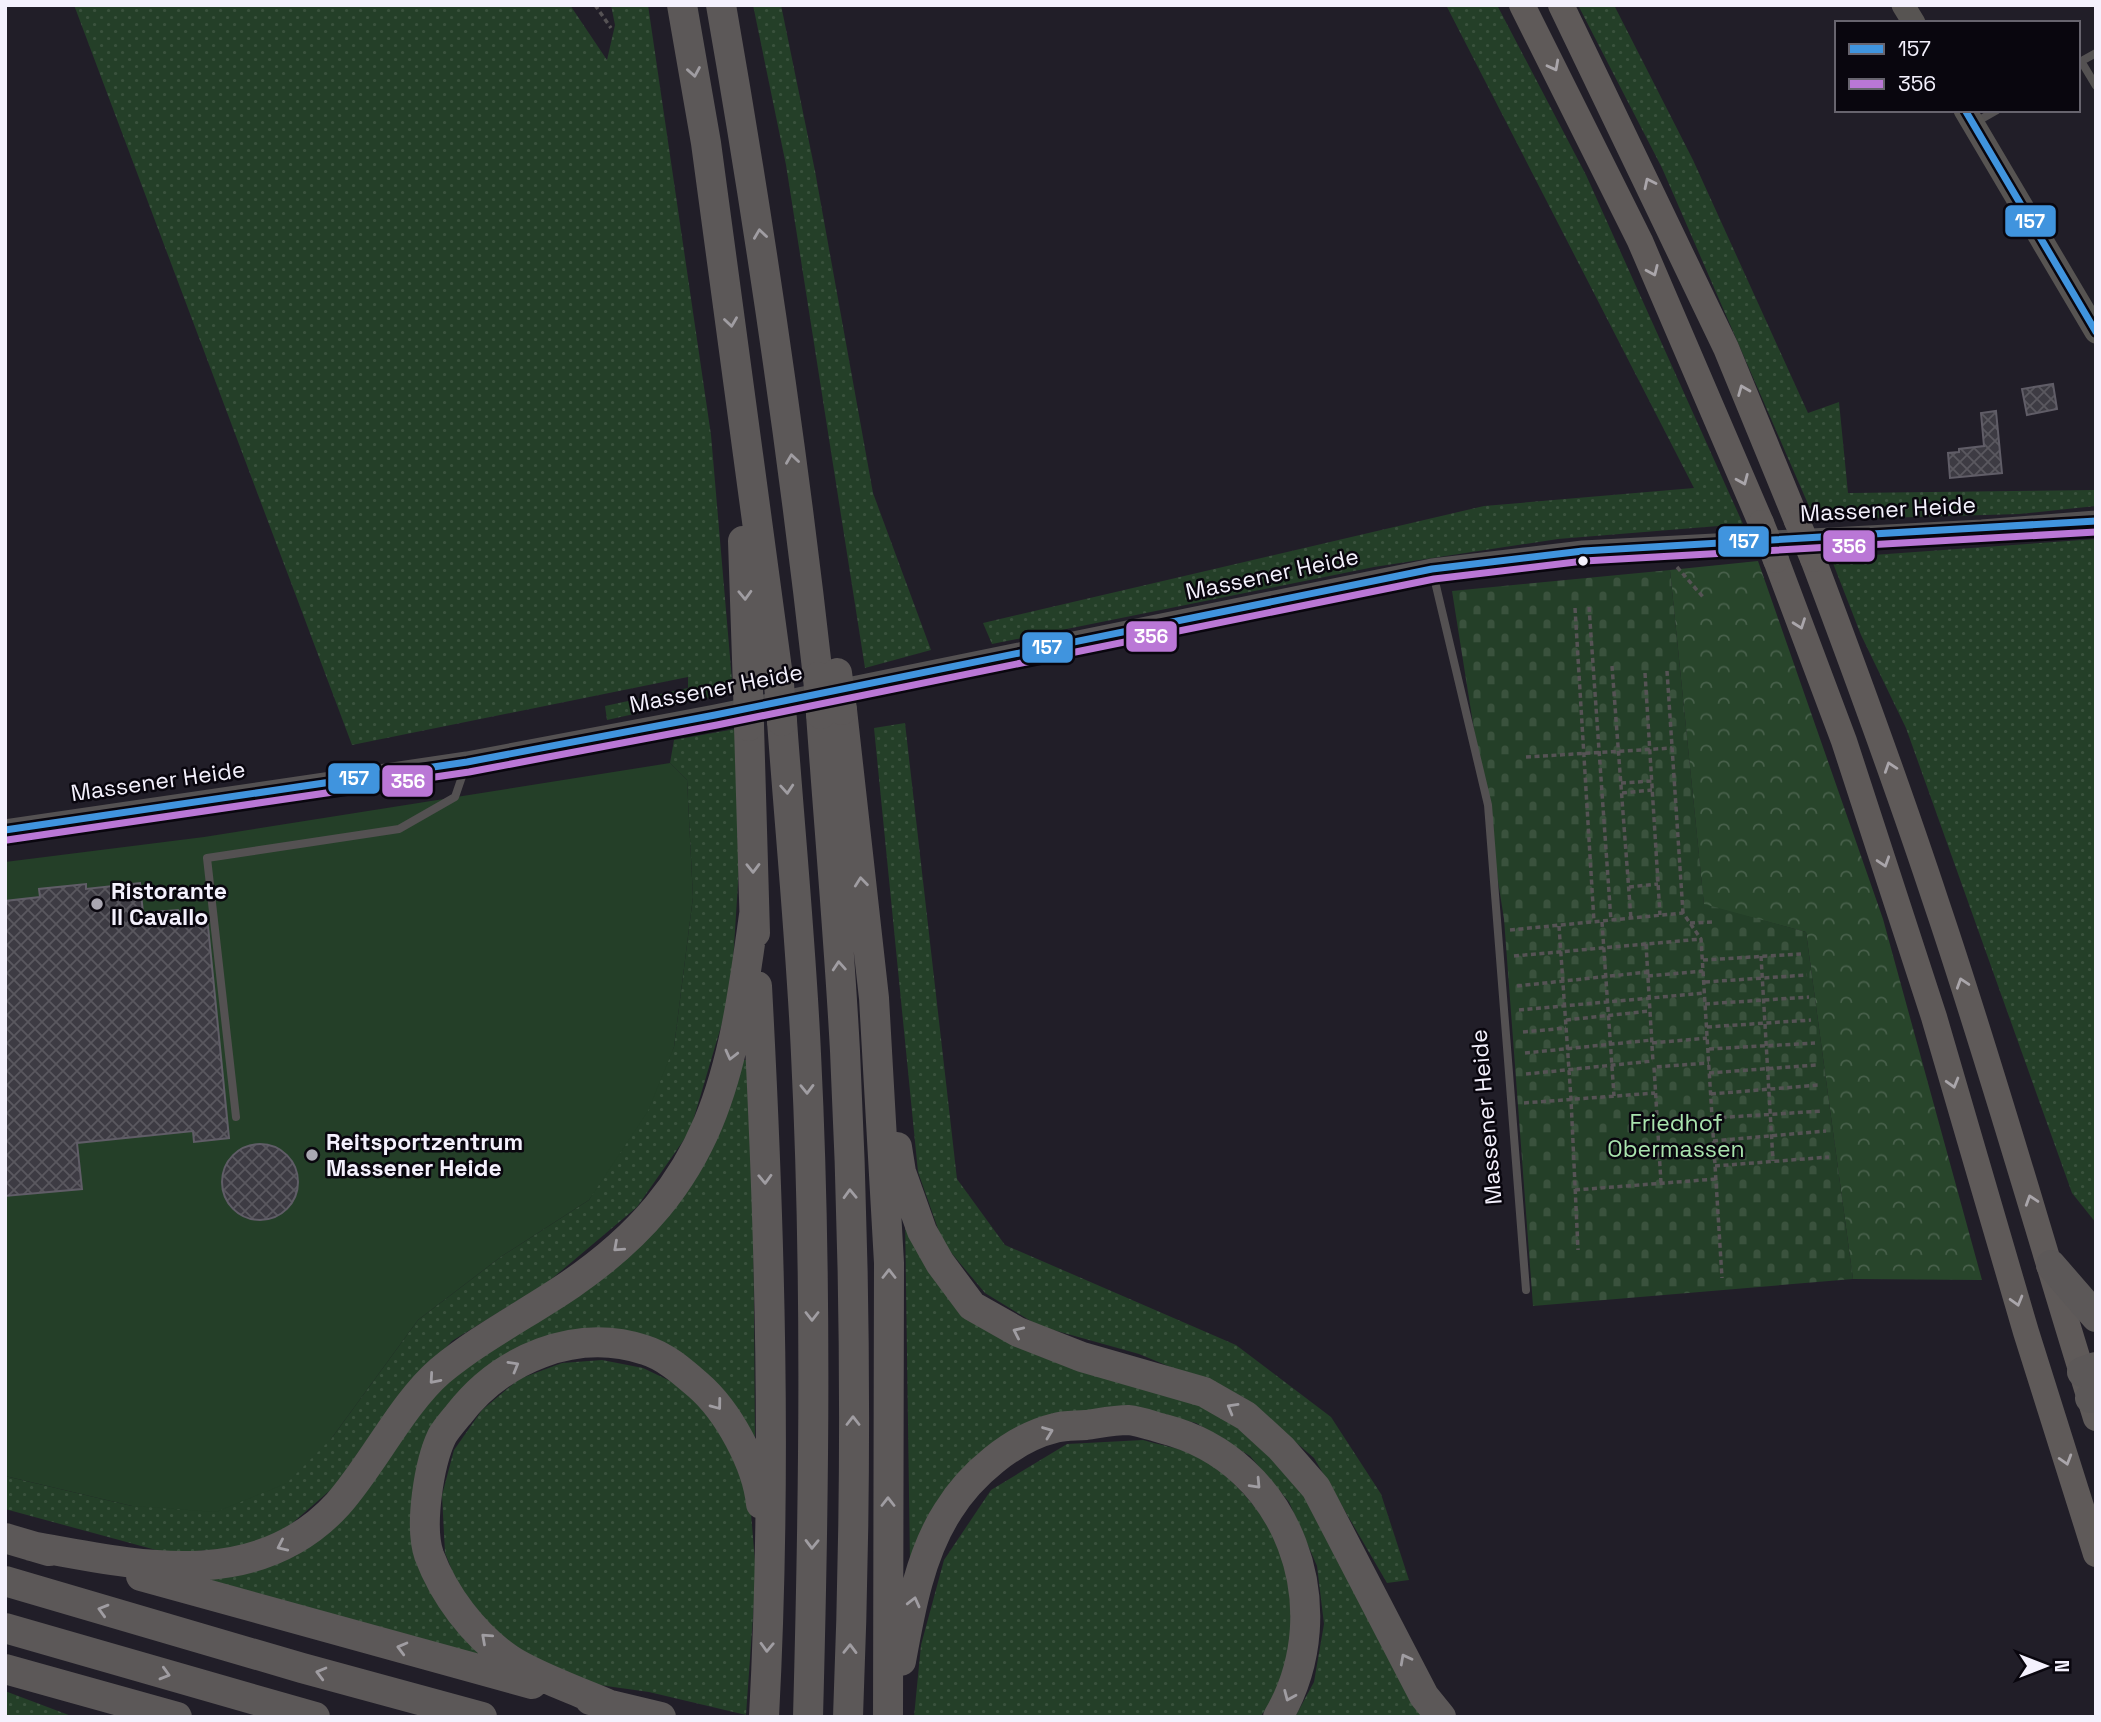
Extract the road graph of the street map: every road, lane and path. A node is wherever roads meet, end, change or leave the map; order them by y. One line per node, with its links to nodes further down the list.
1 (595, 5): 8 (path)
2 (682, 5): 15 (highway, one-way to 15)
3 (721, 5): 25 (highway, one-way to 3, bridge)
4 (1522, 5): 129 (main road, one-way to 129, bridge)
5 (1561, 5): 124 (main road, one-way to 5, bridge)
6 (1903, 5): 7 (main road)
7 (1913, 21)
8 (611, 28)
9 (2096, 53): 10 (lane)
10 (2080, 62): 11 (lane)
11 (2096, 86)
12 (1989, 112): 13 (lane)
13 (1969, 117): 14 (main road)
14 (2096, 332)
15 (742, 404): 43 (highway, one-way to 43, bridge); 138 (highway, one-way to 138, bridge)
16 (2096, 520): 18 (street, Massener Heide)
17 (1675, 564): 19 (path)
18 (1433, 569): 32 (street, Massener Heide); 52 (lane, Massener Heide)
19 (1703, 597)
20 (1589, 607): 29 (path)
21 (1575, 608): 30 (path)
22 (1612, 667): 28 (path)
23 (1667, 671): 26 (path)
24 (1645, 673): 27 (path)
25 (831, 712): 71 (highway, one-way to 25); 144 (highway, one-way to 25)
26 (1672, 748): 27 (path); 42 (path)
27 (1650, 749): 28 (path); 33 (path)
28 (1619, 751): 29 (path); 35 (path)
29 (1599, 752): 30 (path); 46 (path)
30 (1584, 753): 31 (path); 47 (path)
31 (1526, 757)
32 (467, 762): 39 (street, Massener Heide); 112 (lane)
33 (1652, 781): 34 (path); 36 (path)
34 (1636, 782): 35 (path); 37 (path)
35 (1621, 783): 38 (path)
36 (1652, 790): 37 (path); 40 (path)
37 (1636, 792): 38 (path)
38 (1622, 793): 41 (path)
39 (5, 830)
40 (1658, 884): 41 (path); 44 (path)
41 (1629, 887): 45 (path)
42 (1683, 913): 44 (path); 50 (path)
43 (754, 915): 130 (highway, one-way to 130); 133 (highway, one-way to 133)
44 (1661, 915): 45 (path)
45 (1631, 919): 46 (path)
46 (1611, 921): 48 (path)
47 (1594, 922): 48 (path); 51 (path)
48 (1602, 922): 55 (path)
49 (1714, 922): 50 (path)
50 (1690, 923): 53 (path)
51 (1559, 926): 52 (path); 56 (path)
52 (1498, 931): 109 (lane, Massener Heide)
53 (1701, 939): 54 (path); 60 (path)
54 (1646, 944): 55 (path); 62 (path)
55 (1604, 949): 56 (path); 64 (path)
56 (1561, 952): 58 (path); 66 (path)
57 (1801, 954): 59 (path)
58 (1514, 956)
59 (1761, 956): 60 (path); 65 (path)
60 (1703, 960): 61 (path)
61 (1703, 971): 62 (path); 67 (path)
62 (1648, 974): 64 (path); 72 (path)
63 (1807, 975): 65 (path)
64 (1606, 976): 66 (path); 73 (path)
65 (1762, 979): 67 (path); 74 (path)
66 (1563, 981): 68 (path); 76 (path)
67 (1704, 982): 69 (path)
68 (1517, 986)
69 (1705, 993): 72 (path); 75 (path)
70 (1809, 997): 74 (path)
71 (874, 998): 145 (highway, one-way to 71); 147 (highway, one-way to 71)
72 (1649, 998): 73 (path); 78 (path)
73 (1608, 1001): 76 (path); 79 (path)
74 (1764, 1001): 75 (path); 82 (path)
75 (1705, 1004): 83 (path)
76 (1565, 1005): 77 (path); 80 (path)
77 (1519, 1010)
78 (1650, 1011): 79 (path); 87 (path)
79 (1609, 1016): 80 (path); 89 (path)
80 (1566, 1020): 84 (path)
81 (1811, 1020): 82 (path)
82 (1765, 1024): 83 (path); 90 (path)
83 (1707, 1027): 86 (path)
84 (1566, 1028): 85 (path); 91 (path)
85 (1523, 1032)
86 (1707, 1038): 87 (path); 92 (path)
87 (1652, 1042): 89 (path); 94 (path)
88 (1815, 1043): 90 (path)
89 (1610, 1044): 91 (path); 96 (path)
90 (1766, 1046): 92 (path); 99 (path)
91 (1568, 1049): 93 (path); 100 (path)
92 (1708, 1049): 95 (path)
93 (1525, 1053)
94 (1653, 1061): 96 (path); 98 (path)
95 (1709, 1063): 98 (path); 101 (path)
96 (1612, 1065): 100 (path); 107 (path)
97 (1817, 1065): 99 (path)
98 (1654, 1067): 105 (path)
99 (1768, 1068): 101 (path); 104 (path)
100 (1569, 1069): 102 (path); 108 (path)
101 (1709, 1073): 106 (path)
102 (1526, 1074)
103 (1819, 1085): 104 (path)
104 (1769, 1090): 106 (path); 111 (path)
105 (1655, 1093): 107 (path); 121 (path)
106 (1711, 1094): 113 (path)
107 (1614, 1096): 108 (path)
108 (1572, 1099): 109 (path); 122 (path)
109 (1512, 1104): 126 (lane, Massener Heide)
110 (1823, 1111): 111 (path)
111 (1770, 1114): 113 (path); 115 (path)
112 (236, 1117)
113 (1712, 1118): 116 (path)
114 (1826, 1131): 115 (path)
115 (1772, 1137): 116 (path); 118 (path)
116 (1713, 1141): 119 (path)
117 (1829, 1157): 118 (path)
118 (1773, 1161): 119 (path)
119 (1715, 1166): 120 (path)
120 (1716, 1180): 121 (path); 125 (path)
121 (1661, 1183): 122 (path)
122 (1575, 1190): 123 (path)
123 (1577, 1250)
124 (2051, 1265): 127 (highway); 128 (main road)
125 (1721, 1278)
126 (1526, 1290)
127 (2096, 1317)
128 (2092, 1390): 129 (main road)
129 (2046, 1395): 131 (main road, one-way to 131)
130 (18, 1542): 136 (highway, one-way to 130)
131 (2096, 1554)
132 (5, 1581): 142 (highway, one-way to 132)
133 (769, 1589): 136 (highway, one-way to 133); 137 (highway, one-way to 137)
134 (5, 1628): 141 (highway, one-way to 141)
135 (5, 1669): 139 (highway); 140 (highway)
136 (610, 1705): 143 (highway)
137 (764, 1711)
138 (808, 1716)
139 (105, 1717)
140 (177, 1717)
141 (316, 1717)
142 (482, 1717)
143 (661, 1717)
144 (848, 1717)
145 (889, 1717): 146 (highway, one-way to 146)
146 (1278, 1717)
147 (1441, 1717)

